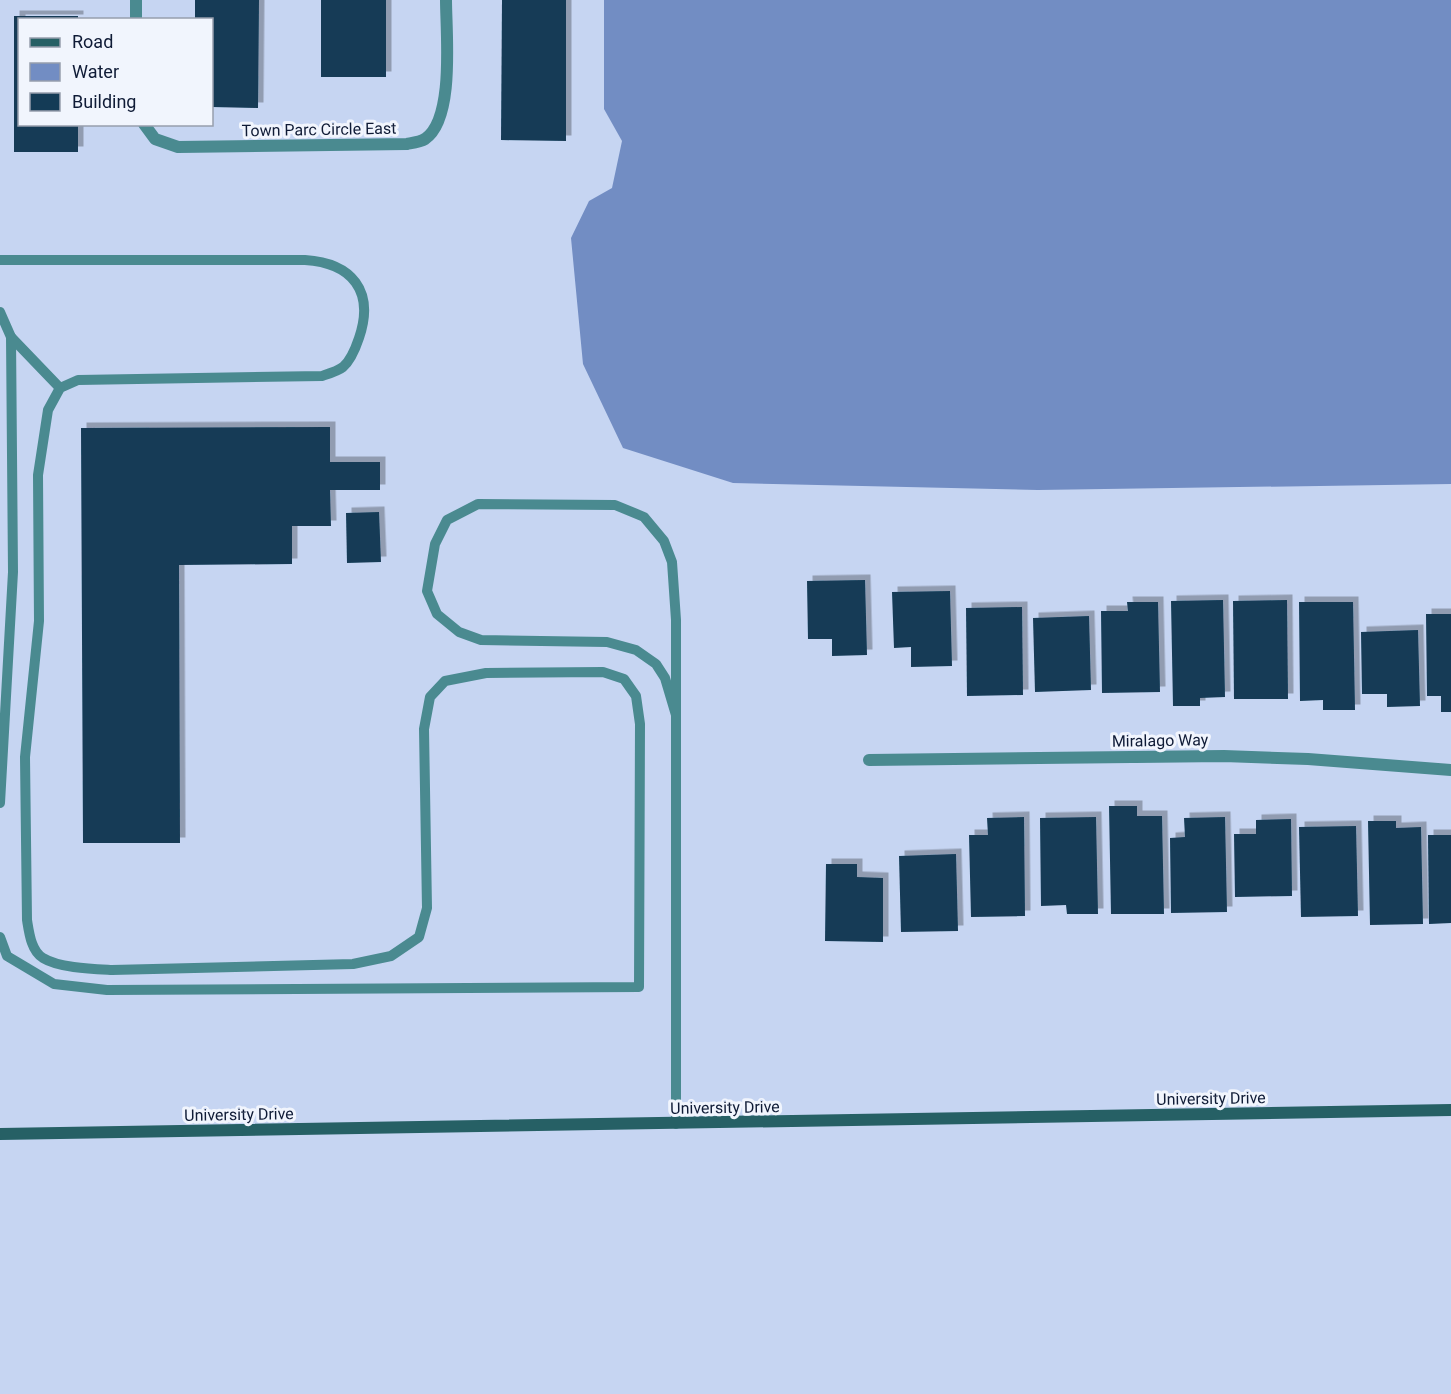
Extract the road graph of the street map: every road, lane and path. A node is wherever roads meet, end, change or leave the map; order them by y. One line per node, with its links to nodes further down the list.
1 (136, 0): 3 (street)
2 (446, 0): 4 (street, Town Parc Circle East)
3 (136, 18)
4 (145, 126)
5 (0, 260): 8 (lane)
6 (0, 312): 7 (lane)
7 (11, 337): 8 (lane); 12 (lane)
8 (60, 388): 13 (lane)
9 (676, 715): 9 (lane); 15 (lane)
10 (869, 760): 11 (street, Miralago Way)
11 (1451, 770)
12 (0, 803)
13 (0, 937)
14 (1451, 1110): 15 (main road, University Drive)
15 (676, 1124): 16 (main road, University Drive)
16 (0, 1134)

